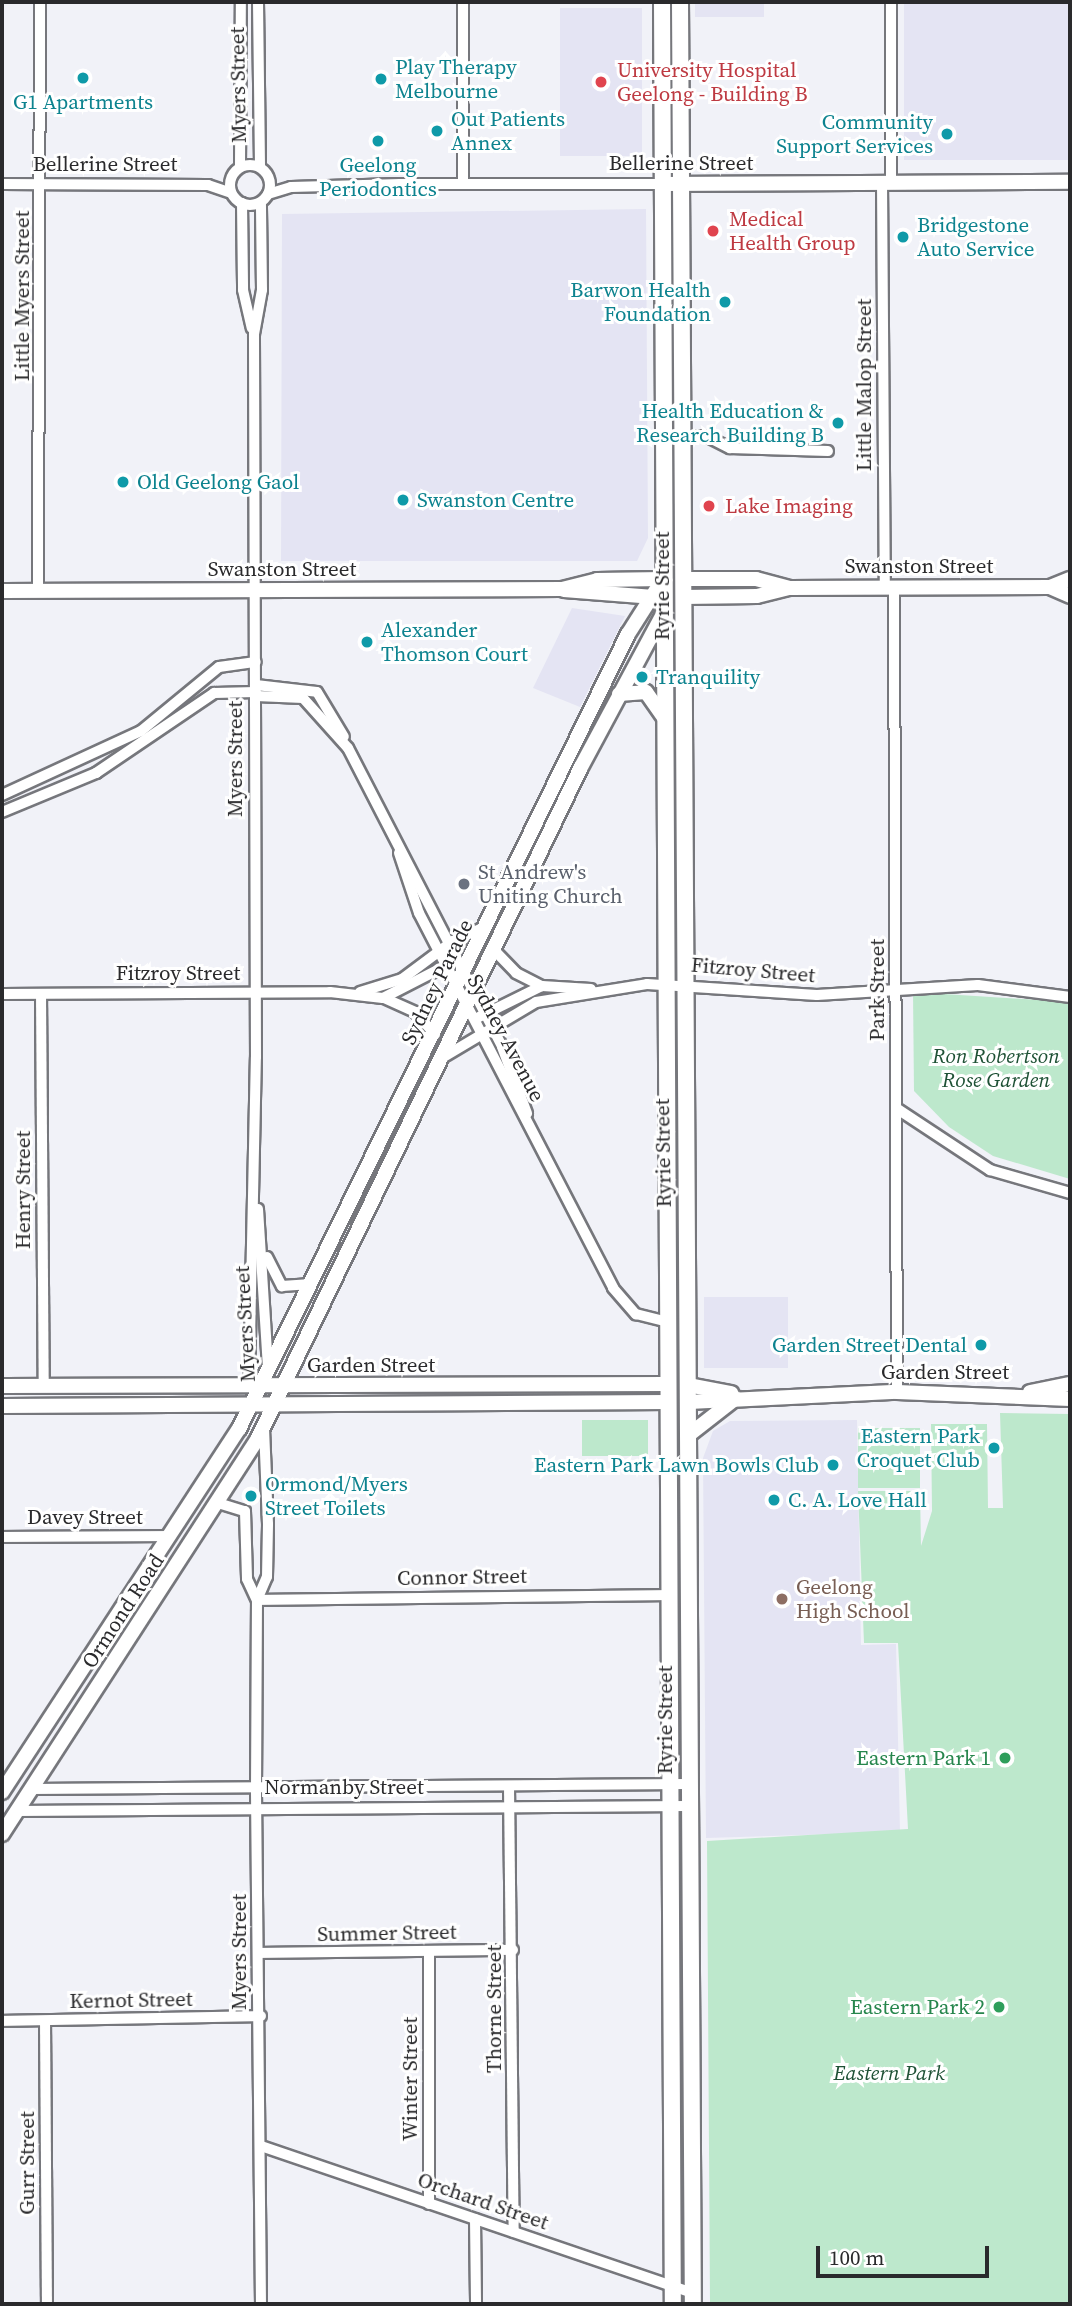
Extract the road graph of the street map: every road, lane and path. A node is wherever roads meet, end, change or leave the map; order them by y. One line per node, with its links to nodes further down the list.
1 (40, 2): 15 (street, Little Myers Street)
2 (241, 2): 9 (street, Myers Street)
3 (258, 2): 8 (street, Myers Street)
4 (463, 2): 16 (street)
5 (662, 2): 17 (main road, Ryrie Street)
6 (680, 2): 13 (main road, Ryrie Street)
7 (891, 2): 11 (street, Little Malop Street)
8 (260, 167): 9 (street); 10 (street)
9 (236, 170): 18 (street, Bellerine Street); 20 (street)
10 (269, 178): 19 (street, Bellerine Street); 21 (street)
11 (887, 182): 12 (street, Bellerine Street); 13 (street, Bellerine Street); 29 (street, Little Malop Street)
12 (1070, 182)
13 (681, 183): 17 (street, Bellerine Street); 24 (main road, Ryrie Street)
14 (2, 184): 15 (street, Bellerine Street)
15 (41, 184): 18 (street, Bellerine Street); 33 (street, Little Myers Street)
16 (463, 184): 17 (street, Bellerine Street); 19 (street, Bellerine Street)
17 (663, 184): 26 (main road, Ryrie Street)
18 (208, 185): 20 (street, Bellerine Street)
19 (291, 187): 21 (street, Bellerine Street)
20 (231, 193): 22 (street)
21 (264, 198): 22 (street); 23 (street, Myers Street)
22 (242, 204): 23 (street, Myers Street)
23 (254, 334): 34 (street, Myers Street)
24 (682, 436): 25 (street); 27 (main road, Ryrie Street)
25 (828, 452)
26 (663, 579): 27 (main road, Swanston Street); 32 (street, Swanston Street); 38 (main road, Ryrie Street)
27 (682, 579): 31 (street, Swanston Street); 37 (main road, Ryrie Street)
28 (1070, 579): 30 (street, Swanston Street)
29 (890, 587): 30 (street, Swanston Street); 31 (street, Swanston Street); 60 (street, Park Street)
30 (1050, 587): 36 (street, Swanston Street)
31 (789, 588): 37 (street, Swanston Street)
32 (562, 589): 34 (street, Swanston Street); 38 (street, Swanston Street)
33 (38, 590): 34 (street, Swanston Street); 35 (street, Swanston Street)
34 (256, 590): 39 (street, Myers Street)
35 (2, 591)
36 (1070, 596)
37 (683, 597): 38 (main road, Swanston Street); 57 (main road, Ryrie Street)
38 (659, 602): 41 (street, Sydney Parade); 44 (main road, Ryrie Street); 51 (street, Sydney Parade)
39 (256, 662): 40 (street, Myers Street); 46 (street)
40 (256, 691): 42 (street); 43 (street); 48 (street); 62 (street, Myers Street)
41 (619, 694): 44 (street); 53 (street, Sydney Parade)
42 (321, 695): 43 (street); 45 (street, Sydney Avenue)
43 (313, 705): 45 (street, Sydney Avenue)
44 (666, 719): 57 (main road, Ryrie Street)
45 (348, 748): 50 (street, Sydney Avenue)
46 (16, 788): 47 (street); 48 (street)
47 (2, 795)
48 (22, 804): 49 (street)
49 (2, 812)
50 (399, 853): 52 (street, Sydney Avenue); 54 (street, Sydney Avenue)
51 (488, 926): 52 (street, Fitzroy Street); 55 (street, Sydney Parade)
52 (450, 944): 54 (street, Fitzroy Street); 55 (street, Sydney Avenue)
53 (495, 951): 58 (street, Fitzroy Street); 66 (street, Sydney Parade)
54 (438, 953): 56 (street, Sydney Avenue); 63 (street, Fitzroy Street)
55 (461, 966): 56 (street); 59 (street, Sydney Parade); 66 (street, Sydney Avenue)
56 (446, 967): 59 (street, Sydney Avenue); 67 (street)
57 (675, 983): 60 (street, Fitzroy Street); 61 (street, Fitzroy Street); 81 (main road, Ryrie Street); 87 (main road, Ryrie Street)
58 (542, 986): 61 (street, Fitzroy Street); 70 (street)
59 (457, 987): 69 (street, Sydney Avenue); 72 (street, Sydney Parade)
60 (896, 988): 68 (street, Fitzroy Street); 75 (street, Park Street)
61 (599, 991): 71 (street, Fitzroy Street)
62 (254, 992): 63 (street, Fitzroy Street); 65 (street, Fitzroy Street); 77 (street, Myers Street)
63 (354, 993): 67 (street, Fitzroy Street)
64 (2, 994): 65 (street, Fitzroy Street)
65 (41, 994): 89 (street, Henry Street)
66 (475, 994): 69 (street, Sydney Parade); 70 (street, Sydney Avenue)
67 (383, 998): 72 (street, Fitzroy Street)
68 (1070, 998)
69 (471, 1014): 70 (street); 73 (street, Sydney Avenue); 74 (street, Sydney Parade)
70 (485, 1014): 71 (street, Sydney Avenue)
71 (493, 1030): 73 (street, Fitzroy Street); 76 (street, Sydney Avenue)
72 (435, 1034): 80 (street, Sydney Parade)
73 (482, 1039): 74 (street, Fitzroy Street); 76 (street, Sydney Avenue)
74 (442, 1058): 82 (street, Sydney Parade)
75 (897, 1108): 78 (street); 92 (street, Park Street)
76 (532, 1126): 81 (street, Sydney Avenue)
77 (255, 1185): 79 (street, Myers Street); 82 (street, Myers Street)
78 (1070, 1193)
79 (262, 1245): 80 (street); 82 (street, Myers Street)
80 (315, 1282): 82 (street, Sydney Parade)
81 (668, 1322): 84 (main road, Ryrie Street)
82 (266, 1383): 90 (street, Garden Street); 91 (street, Garden Street); 102 (street, Sydney Parade); 104 (street, Sydney Parade)
83 (577, 1384): 84 (street, Garden Street); 86 (street, Garden Street); 99 (street)
84 (668, 1384): 87 (main road, Garden Street); 96 (main road, Ryrie Street)
85 (1070, 1384): 93 (street, Garden Street)
86 (466, 1385): 90 (street, Garden Street); 98 (street)
87 (688, 1385): 94 (street, Garden Street); 97 (main road, Ryrie Street)
88 (2, 1386): 89 (street, Garden Street)
89 (44, 1386): 91 (street, Garden Street)
90 (322, 1386): 103 (street)
91 (199, 1387): 101 (street)
92 (897, 1392): 93 (street, Garden Street); 94 (street, Garden Street)
93 (1025, 1393): 95 (street, Garden Street)
94 (740, 1395): 97 (street, Garden Street); 105 (street)
95 (1070, 1399)
96 (668, 1402): 97 (main road, Garden Street); 99 (street, Garden Street); 111 (main road, Ryrie Street)
97 (689, 1402): 105 (main road, Ryrie Street)
98 (466, 1404): 99 (street, Garden Street); 103 (street, Garden Street)
99 (577, 1404)
100 (2, 1406): 101 (street, Garden Street)
101 (199, 1406): 102 (street, Garden Street)
102 (251, 1406): 104 (street, Garden Street); 109 (street, Ormond Road)
103 (321, 1406): 104 (street, Garden Street)
104 (268, 1414): 106 (street, Ormond Road); 108 (street, Myers Street)
105 (690, 1434): 112 (main road, Ryrie Street)
106 (218, 1503): 107 (street); 117 (street, Ormond Road)
107 (246, 1524): 108 (street); 113 (street, Myers Street)
108 (268, 1524): 113 (street, Myers Street)
109 (169, 1536): 110 (street, Davey Street); 120 (street, Ormond Road)
110 (2, 1537)
111 (668, 1595): 112 (main road); 113 (street, Connor Street); 114 (main road, Ryrie Street)
112 (685, 1595): 115 (main road, Ryrie Street)
113 (257, 1600): 119 (street, Myers Street)
114 (668, 1784): 115 (street, Normanby Street); 116 (street, Normanby Street); 123 (main road, Ryrie Street)
115 (687, 1784): 121 (main road, Ryrie Street)
116 (509, 1786): 119 (street, Normanby Street); 122 (street, Thorne Street)
117 (31, 1789): 118 (street, Normanby Street); 120 (street, Normanby Street); 126 (street, Ormond Road)
118 (148, 1790): 119 (street, Normanby Street); 125 (street)
119 (256, 1790): 124 (street, Myers Street)
120 (2, 1791)
121 (687, 1806): 123 (street, Normanby Street); 139 (main road, Ryrie Street)
122 (509, 1807): 123 (street, Normanby Street); 124 (street, Normanby Street); 128 (street, Thorne Street)
123 (668, 1807): 138 (main road, Ryrie Street)
124 (256, 1808): 125 (street, Normanby Street); 129 (street, Myers Street)
125 (148, 1810): 126 (street, Normanby Street)
126 (9, 1811): 127 (street, Ormond Road)
127 (2, 1834)
128 (513, 1951): 130 (street, Summer Street); 137 (street, Thorne Street)
129 (260, 1953): 130 (street, Summer Street); 131 (street, Myers Street)
130 (429, 1954): 135 (street, Winter Street)
131 (261, 2016): 133 (street, Kernot Street); 134 (street, Myers Street)
132 (2, 2021): 133 (street, Kernot Street)
133 (45, 2021): 140 (street, Gurr Street)
134 (261, 2146): 135 (street, Orchard Street); 141 (street, Myers Street)
135 (429, 2204): 136 (street, Orchard Street)
136 (475, 2219): 137 (street, Orchard Street); 142 (street)
137 (514, 2232): 138 (street, Orchard Street)
138 (673, 2287): 139 (street, Orchard Street); 143 (main road, Ryrie Street)
139 (693, 2299)
140 (47, 2304)
141 (261, 2304)
142 (476, 2304)
143 (673, 2304)

